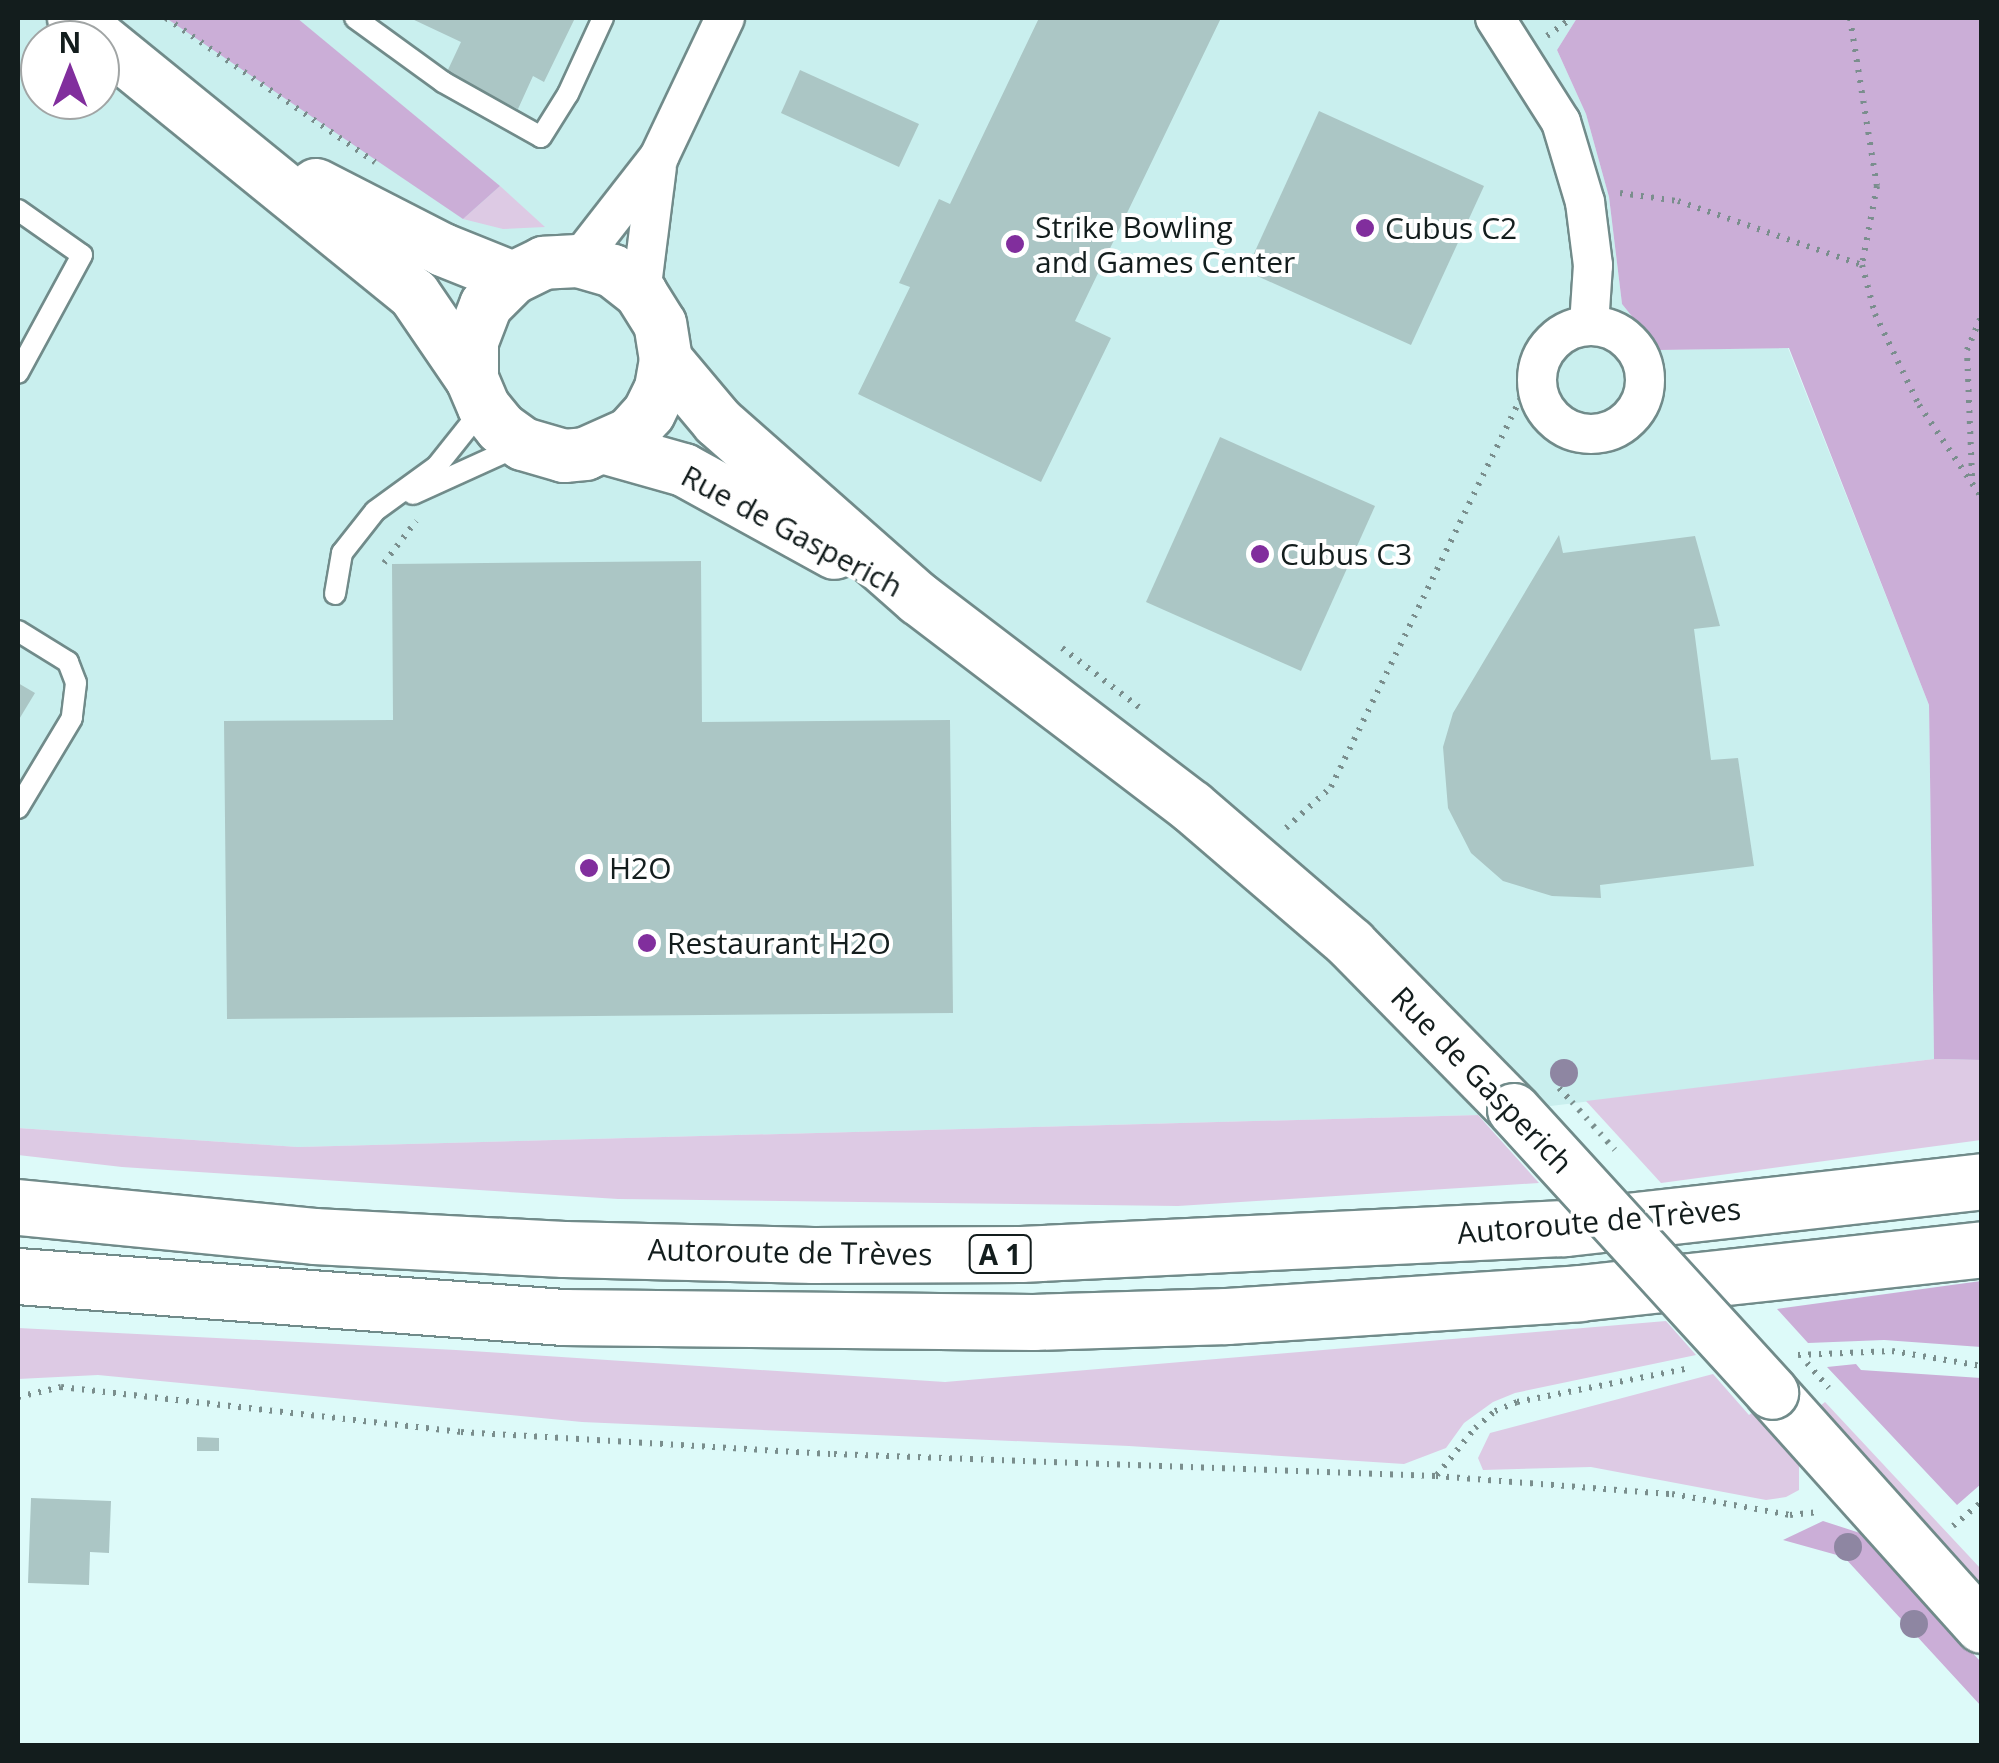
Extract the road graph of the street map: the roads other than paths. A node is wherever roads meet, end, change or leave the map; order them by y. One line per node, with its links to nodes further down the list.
1 (74, 18): 6 (main road)
2 (355, 18): 3 (lane)
3 (604, 18)
4 (725, 18): 7 (street)
5 (1495, 18): 12 (street)
6 (218, 133): 10 (main road); 15 (main road)
7 (659, 157): 9 (street); 11 (street)
8 (18, 210): 14 (lane)
9 (578, 261): 10 (main road); 11 (main road)
10 (512, 278): 15 (main road)
11 (641, 294): 13 (main road)
12 (1588, 325): 12 (street)
13 (666, 360): 17 (main road); 20 (main road, Rue de Gasperich)
14 (18, 372)
15 (478, 393): 16 (main road); 18 (lane)
16 (523, 444): 17 (main road); 18 (lane)
17 (606, 448): 20 (main road, Rue de Gasperich)
18 (375, 511): 19 (lane)
19 (335, 594)
20 (918, 599): 27 (main road, Rue de Gasperich, bridge)
21 (18, 631): 22 (lane)
22 (18, 808)
23 (1982, 1181): 24 (highway, Autoroute de Trèves / A 1)
24 (18, 1207)
25 (1982, 1249): 26 (highway, A 1)
26 (18, 1276)
27 (1982, 1628)

